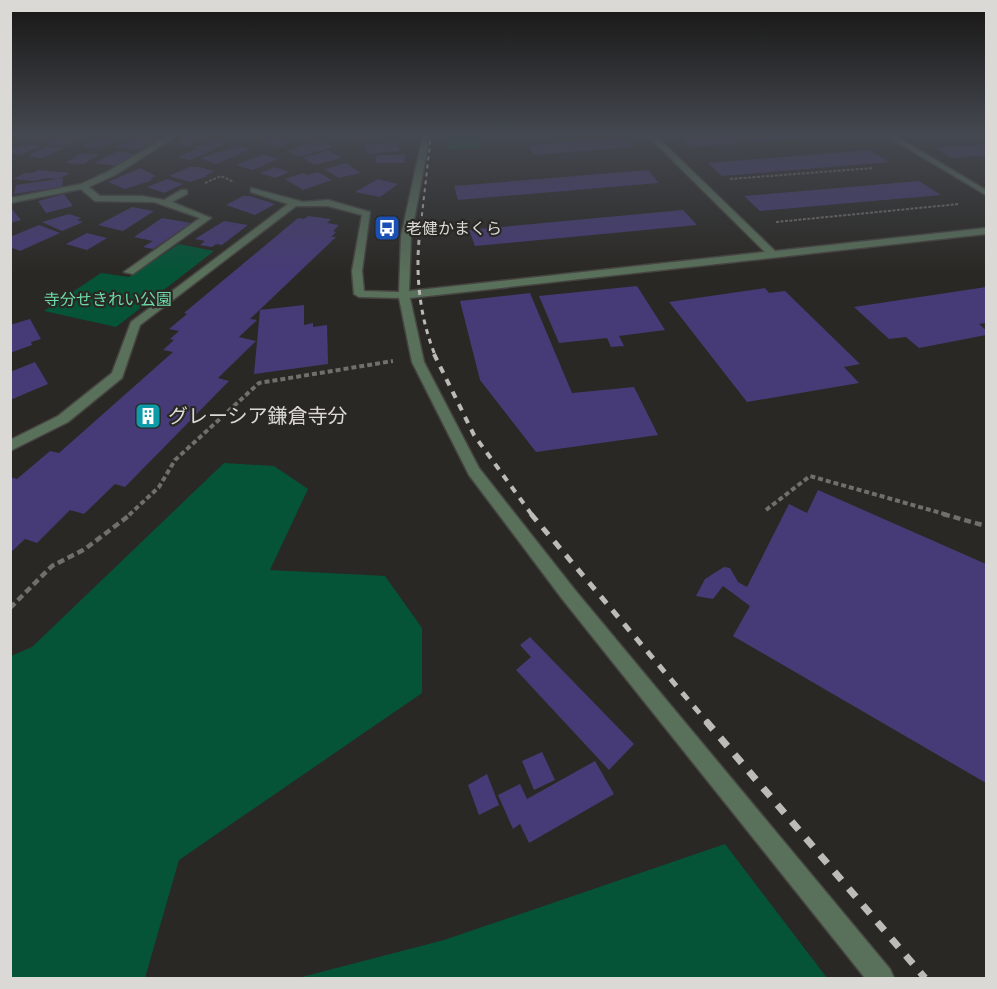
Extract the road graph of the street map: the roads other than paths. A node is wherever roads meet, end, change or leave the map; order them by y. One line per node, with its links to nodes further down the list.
1 (93, 181): 5 (street)
2 (417, 181): 15 (street)
3 (697, 181): 13 (street)
4 (967, 181): 8 (street)
5 (83, 186): 9 (street); 10 (street)
6 (254, 190): 11 (street)
7 (184, 192): 10 (street)
8 (987, 193)
9 (10, 201)
10 (167, 201): 14 (street)
11 (294, 203): 15 (street); 16 (street)
12 (987, 231): 13 (street)
13 (772, 255): 15 (street)
14 (129, 272)
15 (404, 296): 17 (street)
16 (10, 446)
17 (881, 978)

